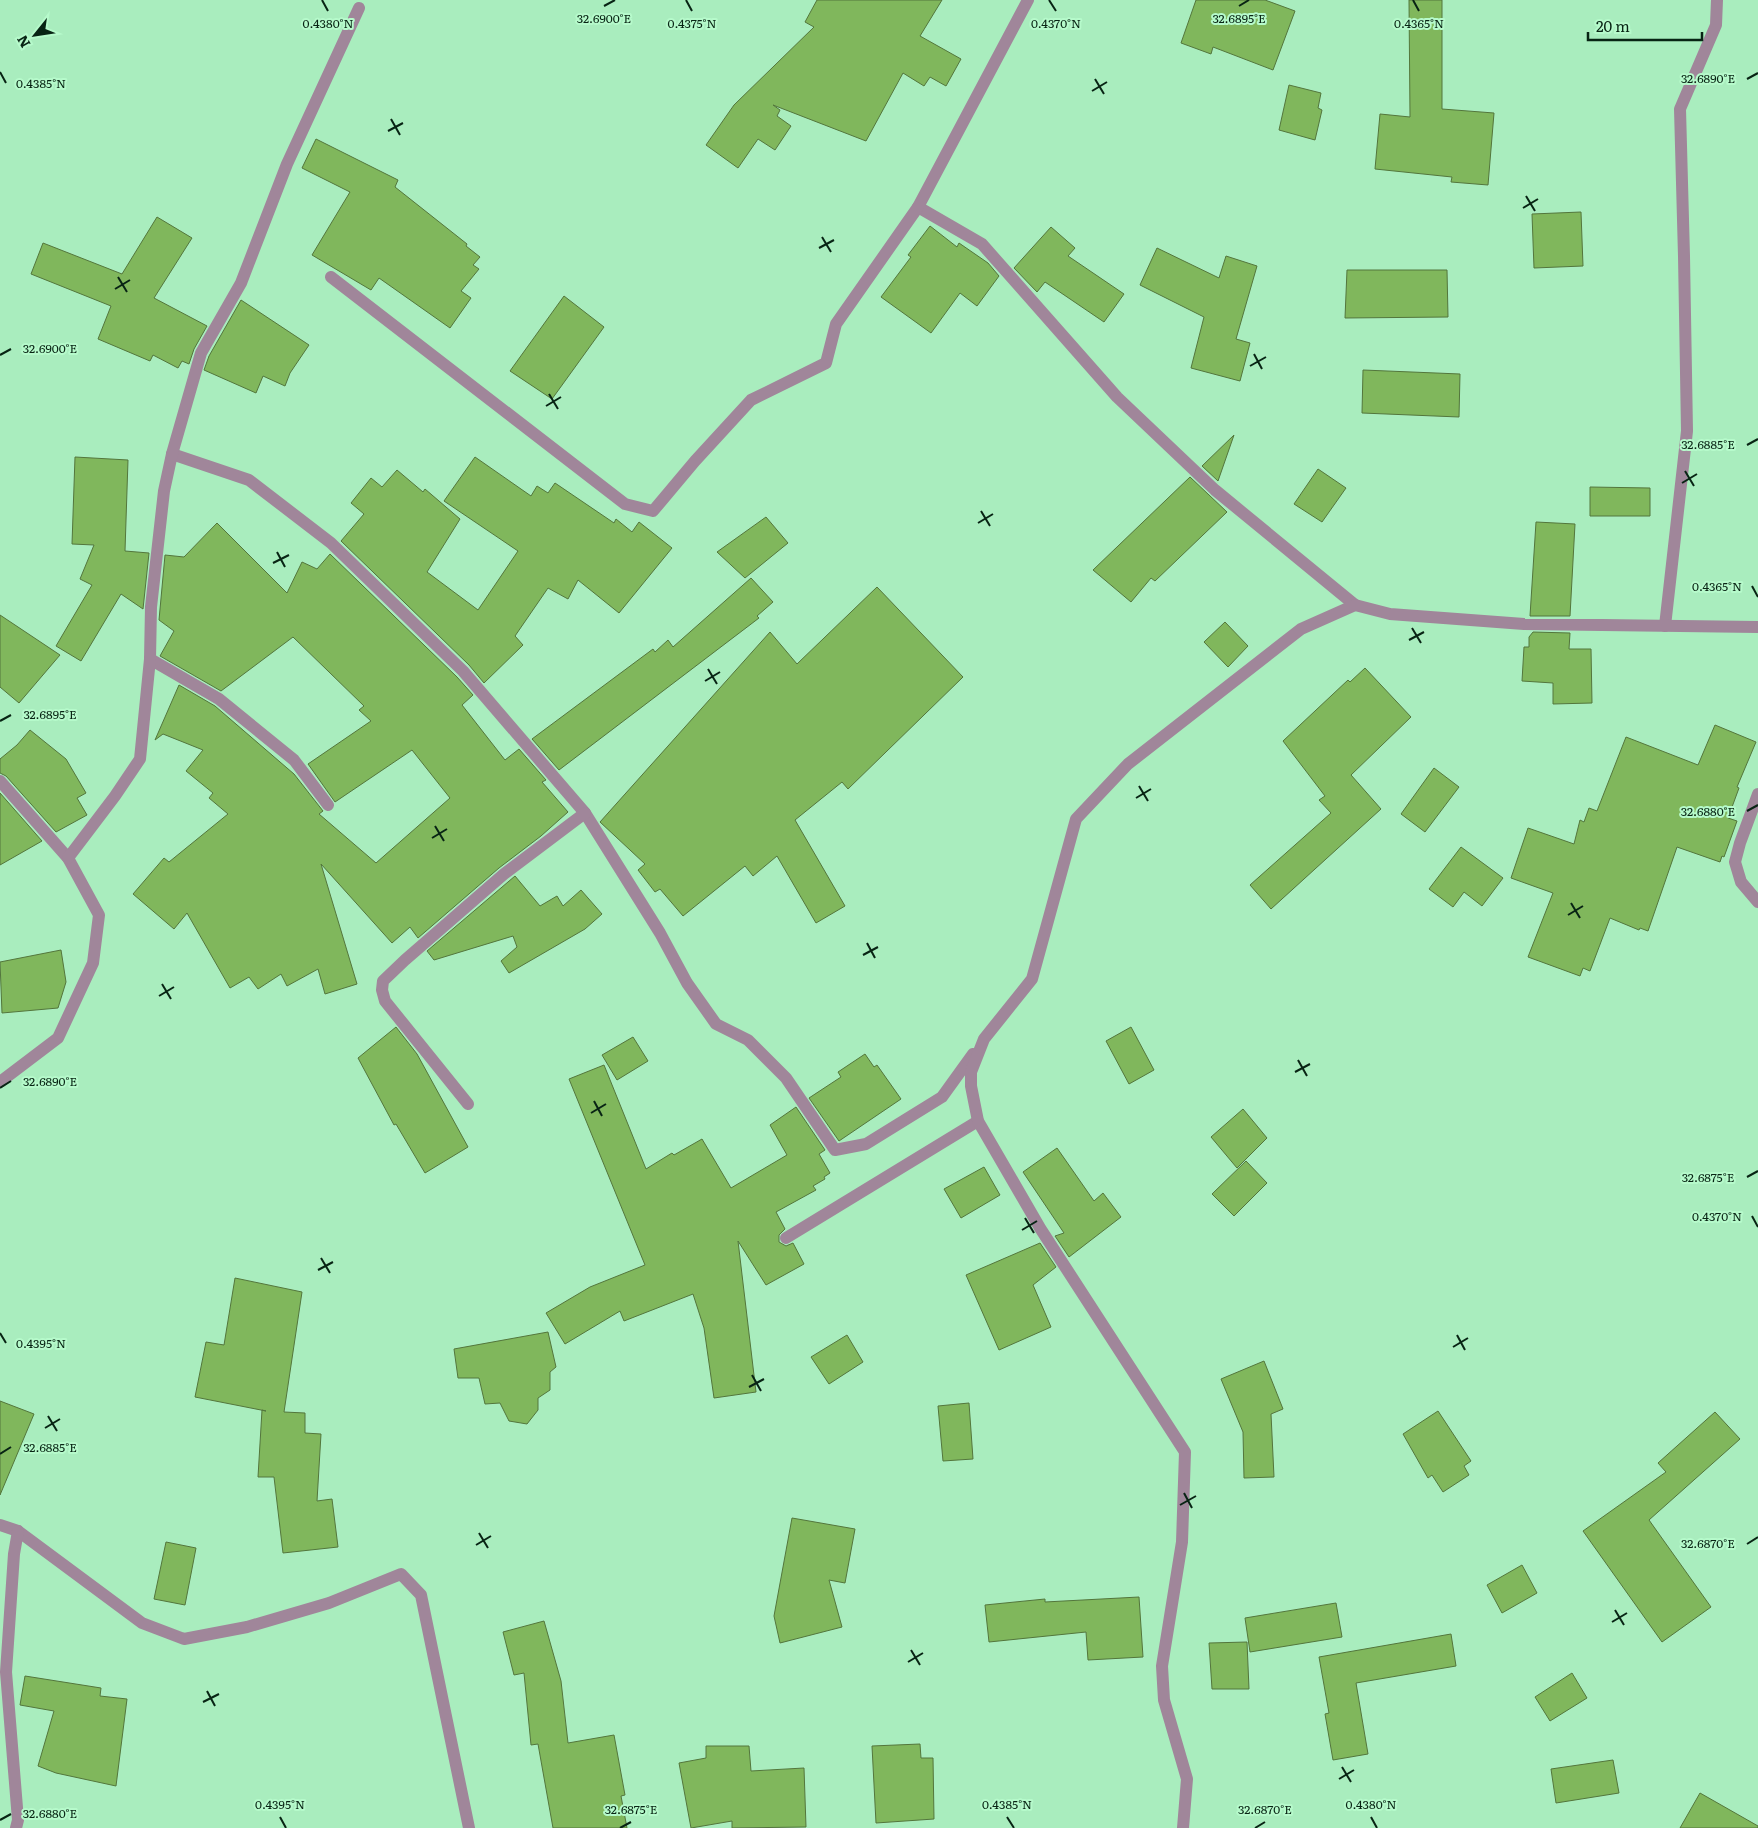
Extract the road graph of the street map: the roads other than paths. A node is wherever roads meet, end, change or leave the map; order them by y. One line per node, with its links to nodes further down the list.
1 (1028, 0): 4 (street)
2 (1717, 0): 8 (street)
3 (359, 8): 6 (street)
4 (918, 207): 5 (street); 7 (street)
5 (331, 277)
6 (172, 454): 10 (street); 14 (street)
7 (1355, 605): 8 (street); 17 (street)
8 (1665, 626): 9 (street)
9 (1758, 627)
10 (150, 659): 13 (street); 15 (street)
11 (0, 781): 15 (street)
12 (1758, 794): 16 (street)
13 (328, 805)
14 (585, 813): 17 (street); 19 (street)
15 (68, 858): 18 (street)
16 (1758, 902)
17 (984, 1039): 20 (street)
18 (0, 1082)
19 (468, 1104)
20 (978, 1121): 21 (street); 26 (street)
21 (786, 1238)
22 (0, 1525): 23 (street)
23 (18, 1531): 24 (street); 25 (street)
24 (16, 1828)
25 (469, 1828)
26 (1183, 1828)

